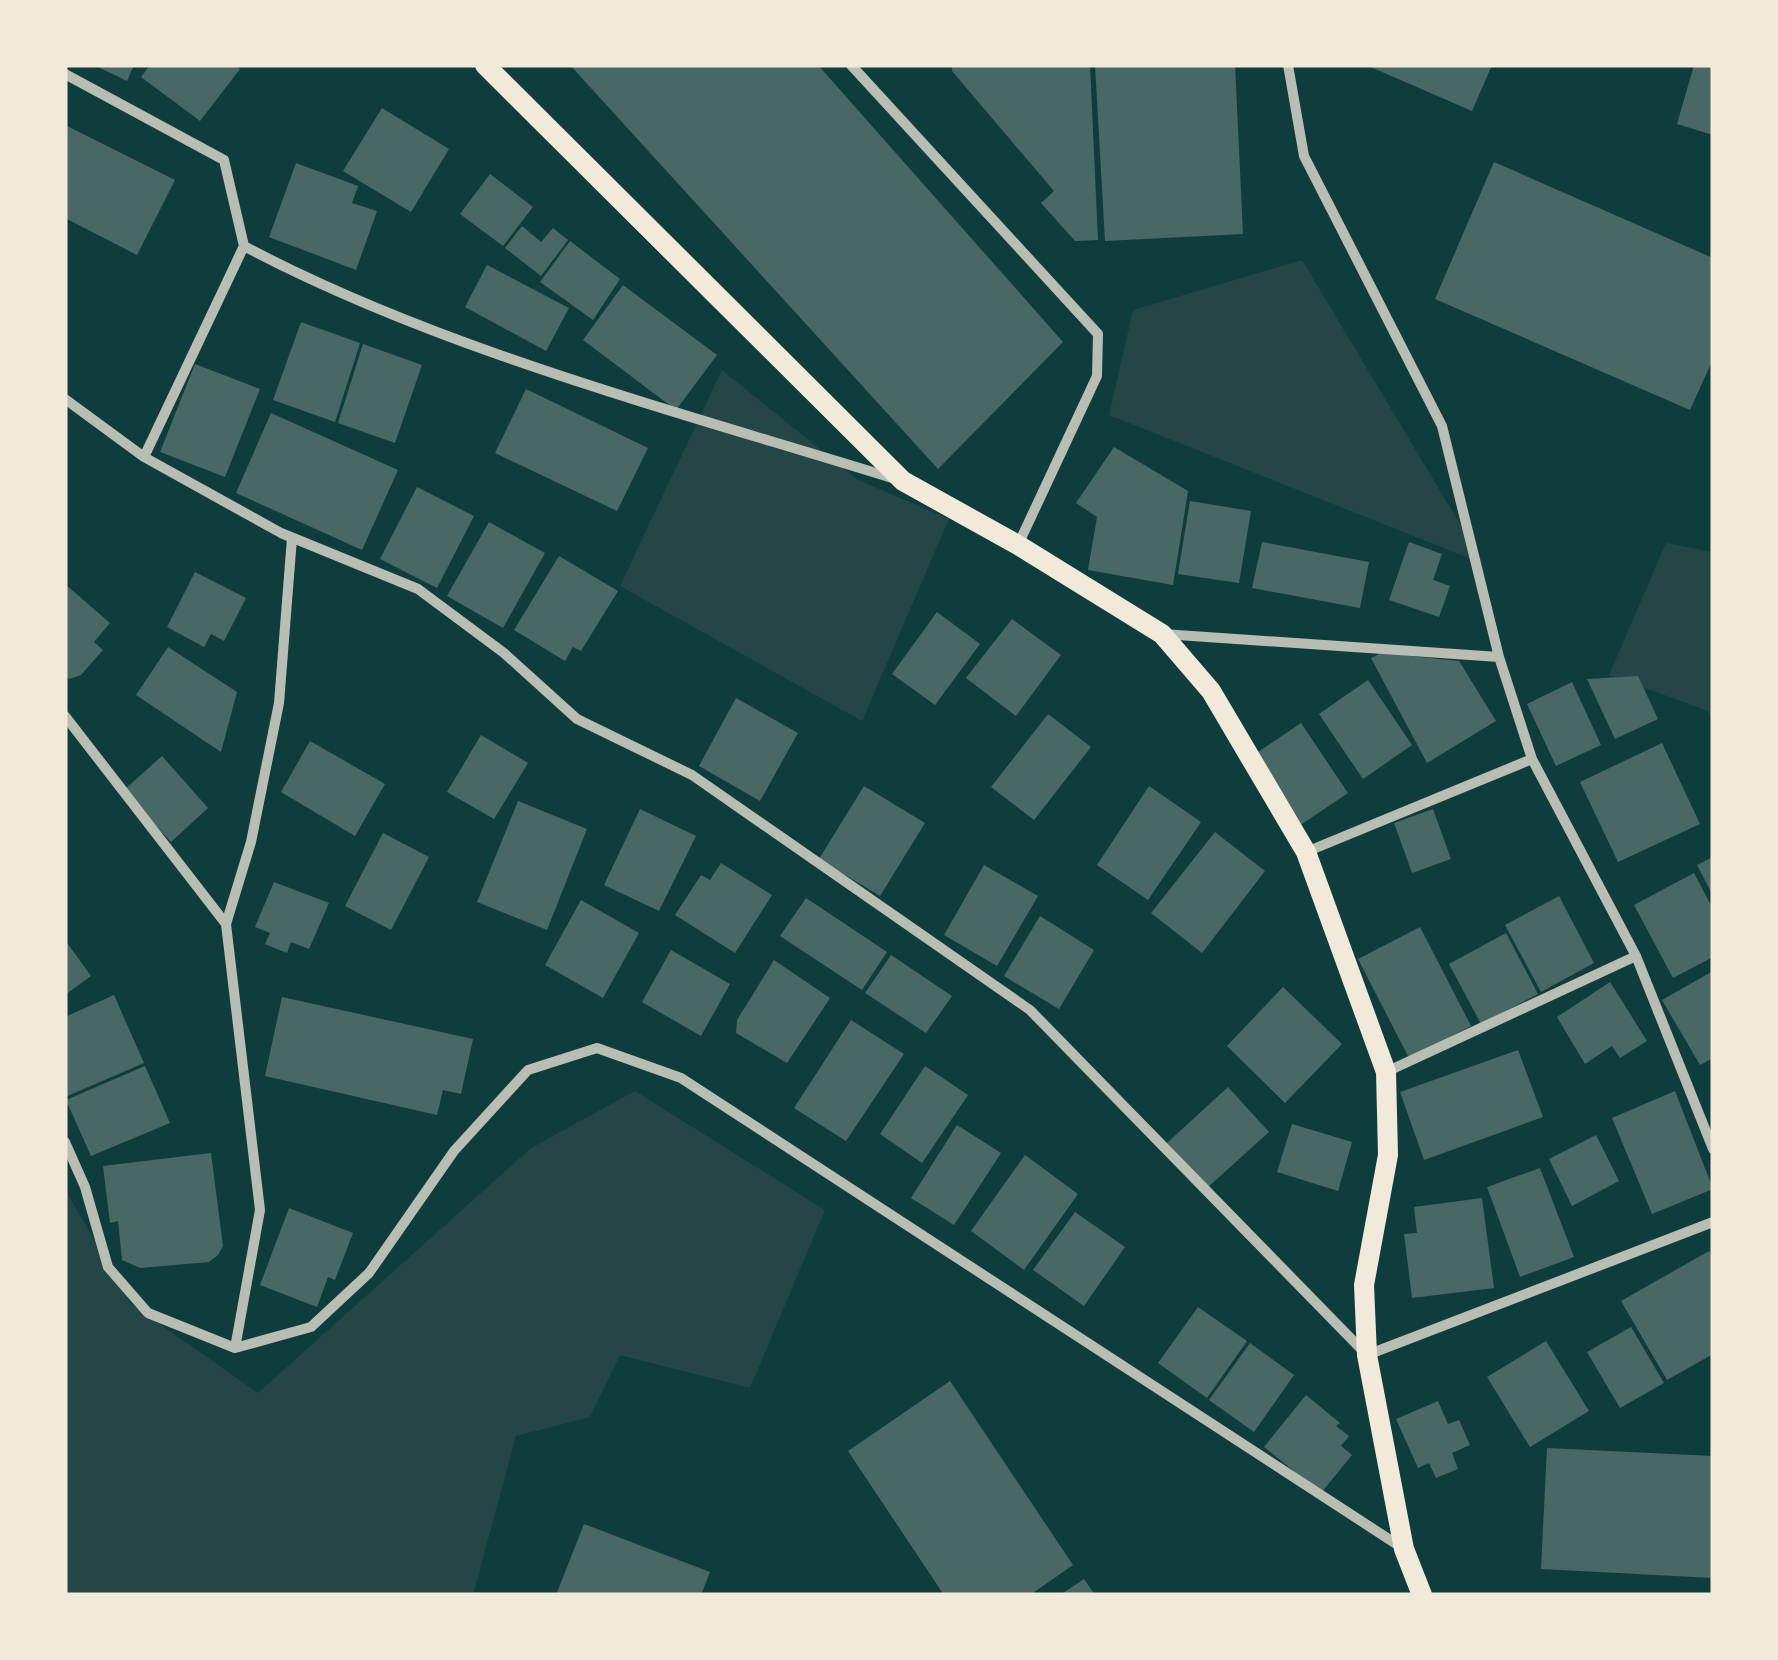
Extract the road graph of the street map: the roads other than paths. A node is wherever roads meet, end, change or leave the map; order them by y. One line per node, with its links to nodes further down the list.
1 (485, 65): 8 (main road)
2 (851, 65): 10 (street)
3 (1288, 65): 12 (street)
4 (65, 74): 5 (street)
5 (244, 246): 7 (street); 8 (street)
6 (65, 399): 7 (street)
7 (144, 457): 9 (street)
8 (902, 481): 10 (main road)
9 (292, 538): 16 (street); 23 (street)
10 (1018, 545): 11 (main road)
11 (1162, 634): 12 (street); 15 (main road)
12 (1499, 657): 14 (street)
13 (65, 716): 16 (street)
14 (1532, 758): 15 (street); 17 (street)
15 (1306, 852): 18 (main road)
16 (226, 924): 22 (street)
17 (1636, 956): 18 (street); 20 (street)
18 (1386, 1072): 23 (main road)
19 (65, 1142): 22 (street)
20 (1713, 1148)
21 (1713, 1222): 23 (street)
22 (236, 1348): 24 (street)
23 (1367, 1356): 24 (main road)
24 (1404, 1549): 25 (main road)
25 (1422, 1595)

